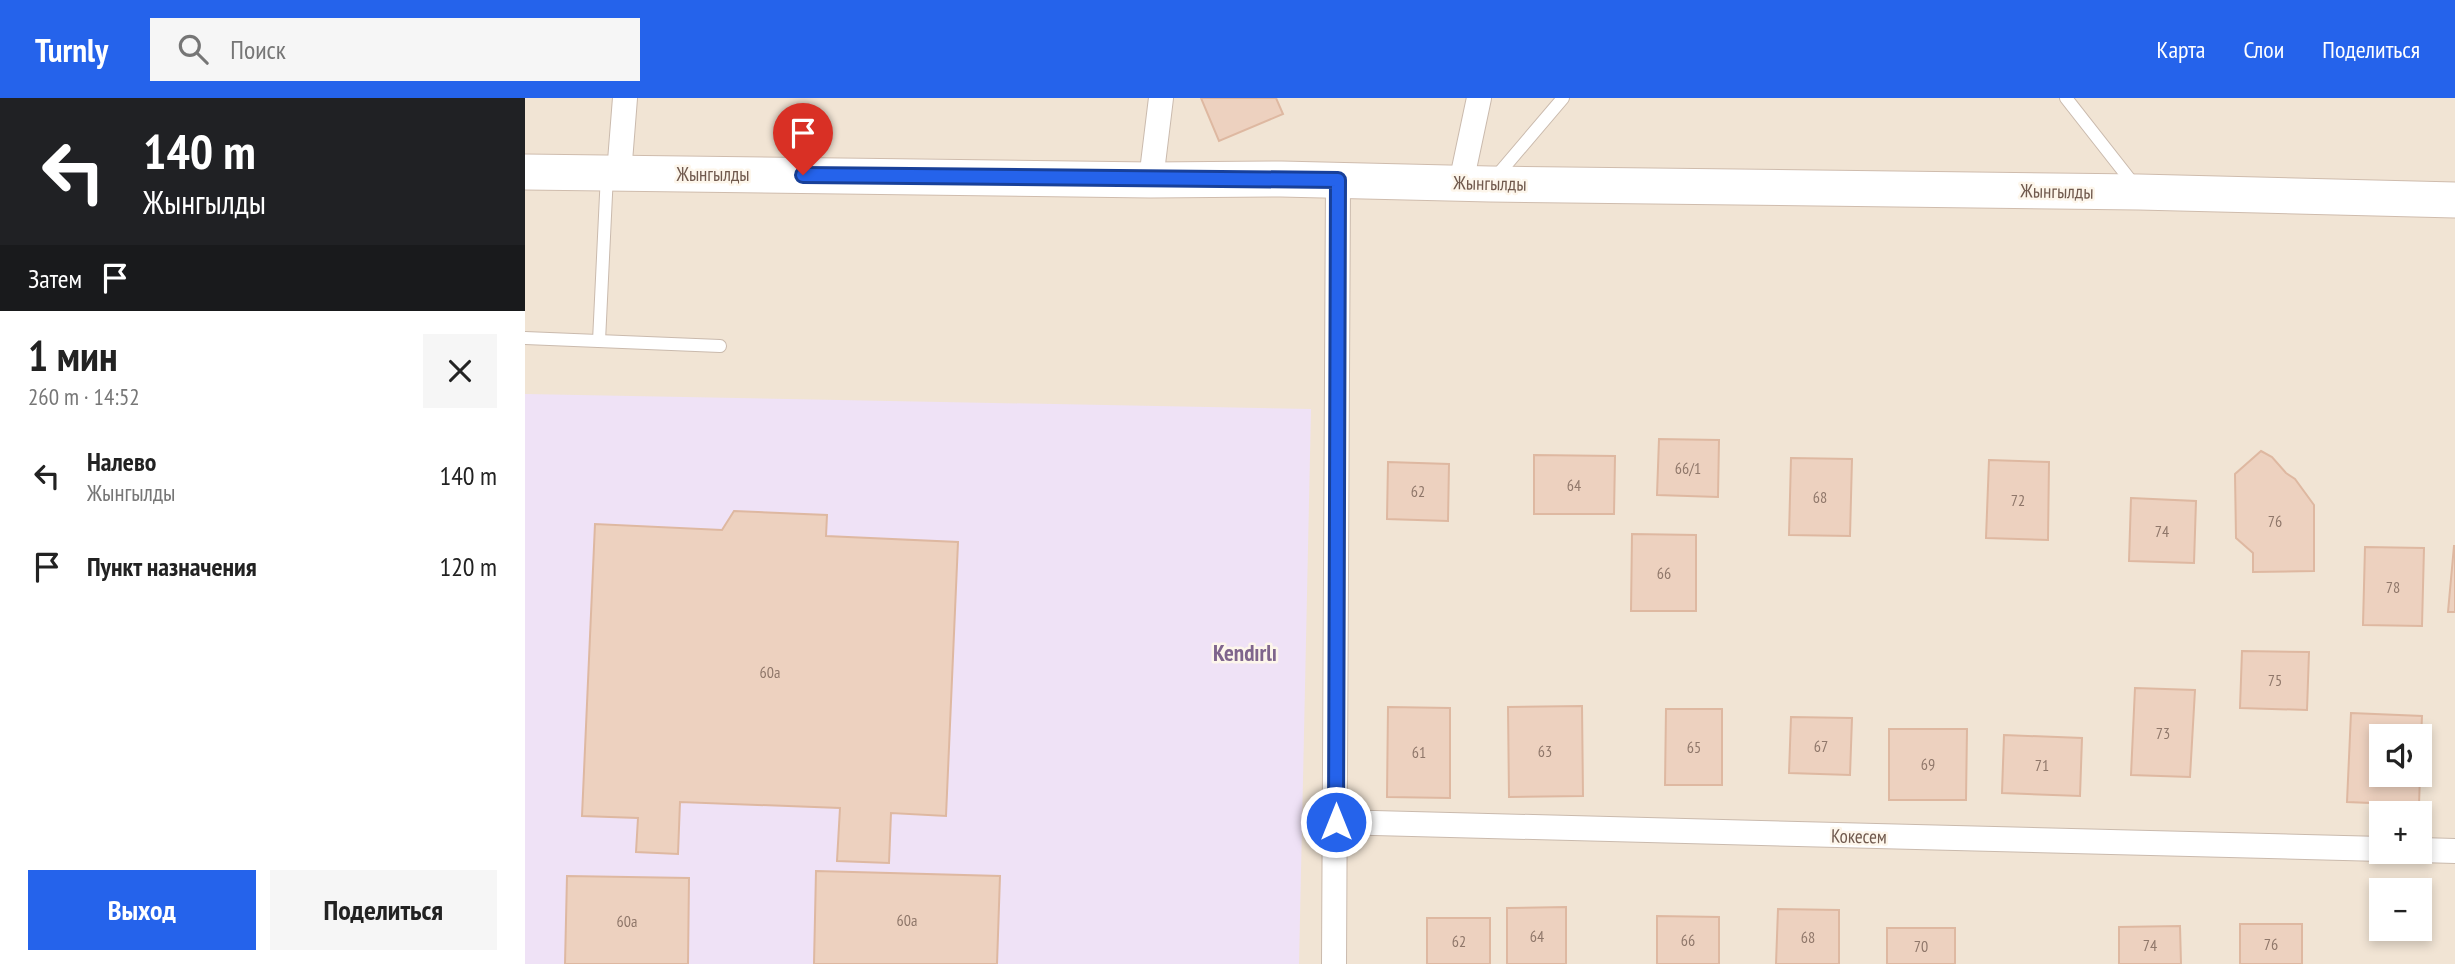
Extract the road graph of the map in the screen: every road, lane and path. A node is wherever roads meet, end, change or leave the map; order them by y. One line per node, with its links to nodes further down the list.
1 (625, 98): 7 (street)
2 (1161, 98): 8 (street)
3 (1479, 98): 10 (street)
4 (1563, 98): 10 (lane)
5 (2066, 98): 11 (lane)
6 (525, 172): 7 (street, Жынгылды)
7 (613, 174): 8 (street, Жынгылды); 14 (lane)
8 (1151, 180): 9 (street, Жынгылды)
9 (1338, 180): 10 (street, Жынгылды); 16 (street)
10 (1476, 183): 11 (street, Жынгылды)
11 (2139, 191): 12 (street, Жынгылды)
12 (2455, 200)
13 (525, 338): 14 (lane)
14 (599, 341): 15 (lane)
15 (720, 345)
16 (1336, 822): 17 (street, Кокесем); 20 (street)
17 (2369, 849)
18 (2432, 850): 19 (street)
19 (2455, 851)
20 (1334, 964)

